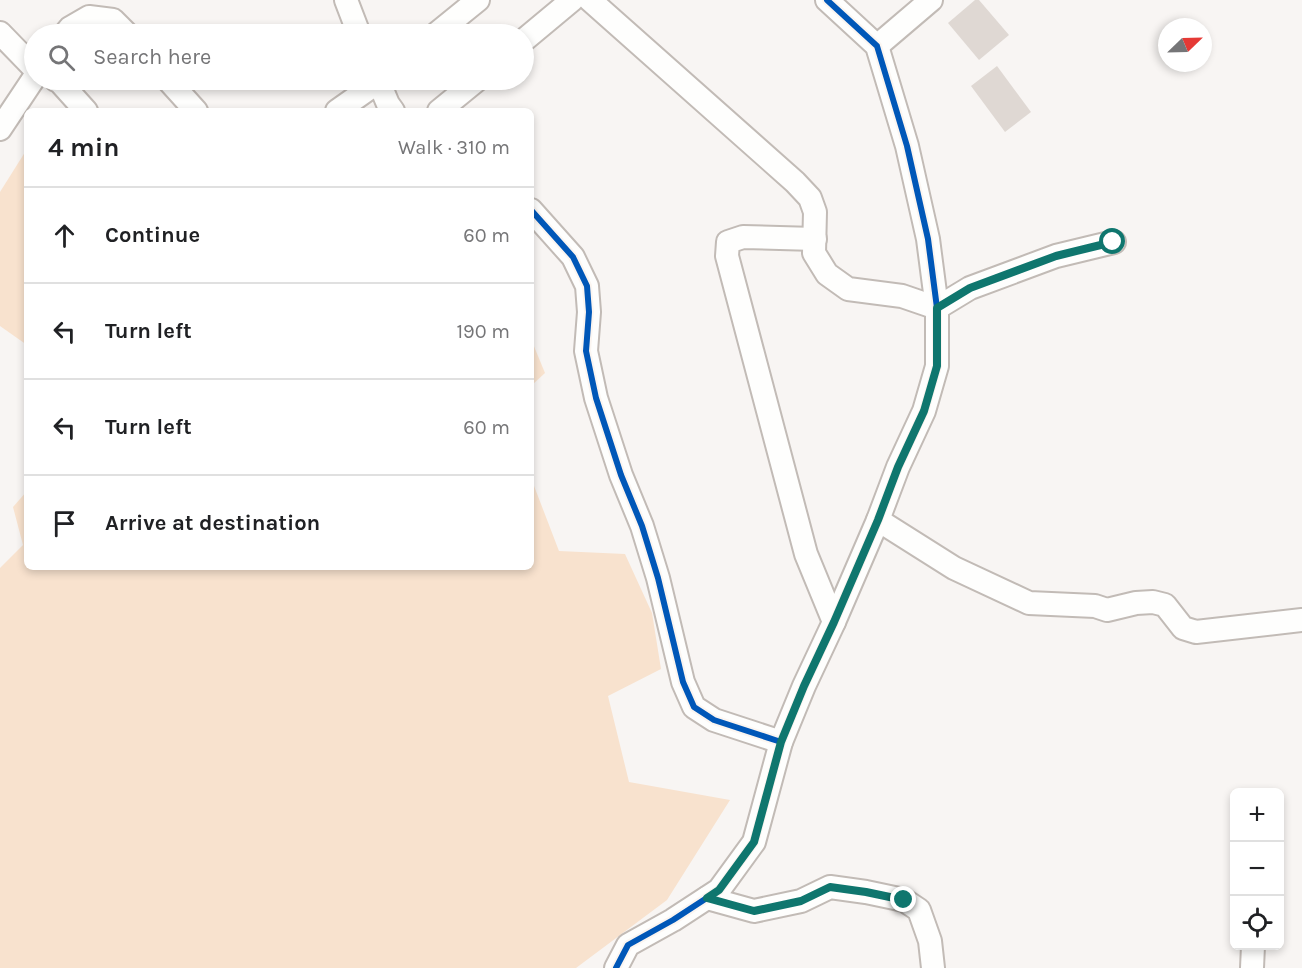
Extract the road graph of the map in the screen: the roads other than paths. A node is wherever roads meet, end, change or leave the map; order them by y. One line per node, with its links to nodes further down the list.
1 (346, 0): 9 (street)
2 (478, 0): 10 (street)
3 (572, 0): 11 (street)
4 (590, 0): 28 (street)
5 (827, 0): 13 (street)
6 (931, 0): 13 (street)
7 (77, 24): 8 (street)
8 (117, 24)
9 (356, 24)
10 (448, 24)
11 (534, 32)
12 (0, 33): 14 (street)
13 (877, 46): 30 (street)
14 (24, 58)
15 (26, 90): 26 (street)
16 (67, 90): 21 (street)
17 (177, 90): 22 (street)
18 (365, 90): 23 (street)
19 (383, 90): 24 (street)
20 (465, 90): 25 (street)
21 (83, 108)
22 (193, 108)
23 (341, 108)
24 (391, 108)
25 (443, 108)
26 (0, 129)
27 (534, 213): 34 (street)
28 (814, 239): 30 (street); 33 (street)
29 (1113, 242): 30 (street)
30 (937, 308): 31 (street)
31 (878, 520): 32 (street); 33 (street)
32 (1302, 620)
33 (834, 622): 34 (street)
34 (781, 742): 35 (street)
35 (707, 898): 37 (street); 38 (street)
36 (1253, 950): 39 (street)
37 (616, 968)
38 (933, 968)
39 (1252, 968)

